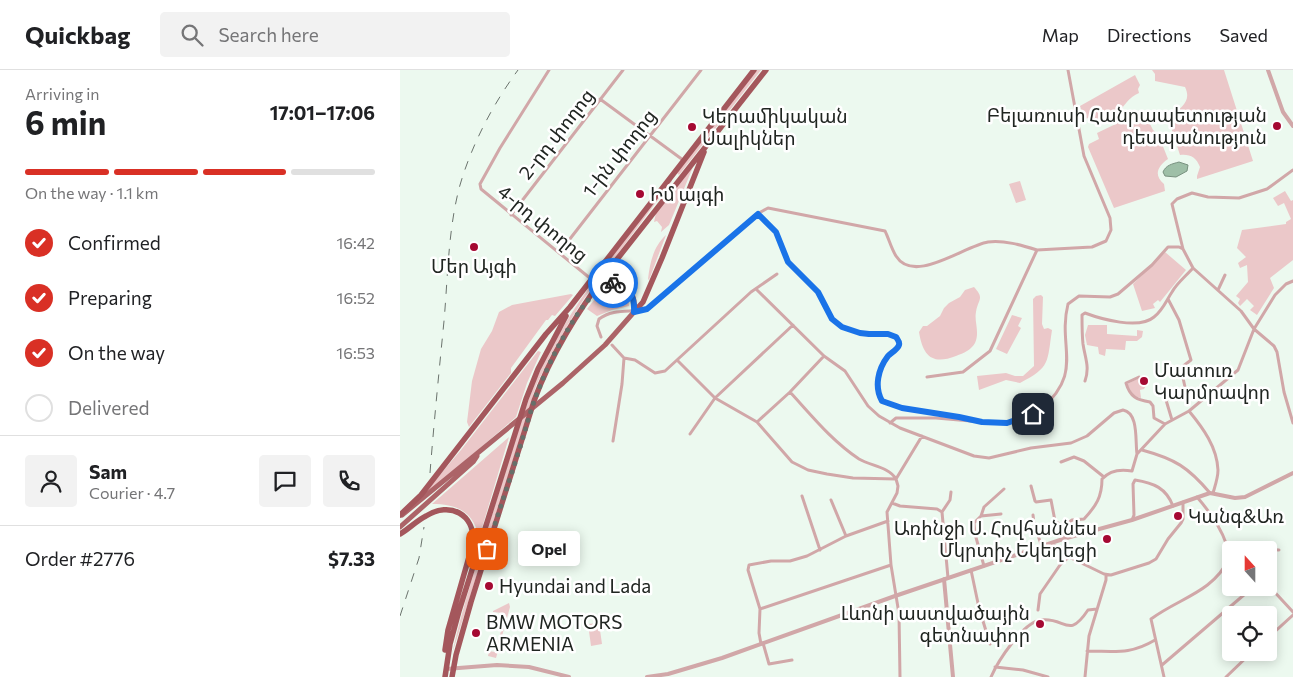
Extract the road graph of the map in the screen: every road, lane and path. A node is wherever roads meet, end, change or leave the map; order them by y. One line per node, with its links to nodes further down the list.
1 (549, 70): 17 (street, 4-րդ փողոց)
2 (623, 70): 8 (street, 2-րդ փողոց)
3 (702, 70): 10 (street, 1-ին փողոց)
4 (754, 70): 12 (highway)
5 (766, 70): 11 (highway)
6 (1068, 70): 19 (street)
7 (1268, 70): 9 (street)
8 (600, 99): 10 (street); 17 (street, 2-րդ փողոց)
9 (1293, 126)
10 (650, 137): 12 (street); 20 (street, 1-ին փողոց)
11 (707, 144): 15 (highway); 33 (highway)
12 (683, 160): 14 (highway)
13 (1293, 170): 18 (street)
14 (671, 176): 15 (highway); 21 (highway)
15 (678, 181): 23 (highway)
16 (758, 214): 19 (street); 33 (street); 51 (street)
17 (511, 215): 20 (street, 4-րդ փողոց)
18 (1183, 249): 22 (street); 48 (street)
19 (1037, 250): 41 (street)
20 (559, 253): 26 (street, 4-րդ փողոց)
21 (601, 267): 23 (highway); 26 (highway)
22 (1193, 268): 29 (street); 30 (street)
23 (607, 272): 31 (highway)
24 (776, 274): 28 (street)
25 (1225, 275): 29 (street)
26 (592, 279): 32 (highway)
27 (1293, 281): 35 (street)
28 (756, 289): 34 (street); 40 (street)
29 (1218, 290): 35 (street)
30 (1168, 299): 43 (street); 50 (street)
31 (586, 300): 33 (highway); 117 (highway)
32 (570, 308): 79 (highway); 112 (highway)
33 (634, 312): 36 (street); 60 (main road)
34 (793, 325): 38 (street); 45 (street)
35 (1254, 329): 46 (street); 49 (street)
36 (601, 337)
37 (612, 346): 39 (street)
38 (824, 356): 44 (street); 53 (street)
39 (624, 358): 40 (street); 58 (street)
40 (678, 361): 45 (street)
41 (927, 377)
42 (1139, 377): 55 (street)
43 (1085, 381)
44 (790, 392): 52 (street); 65 (street)
45 (715, 398): 52 (street); 56 (street)
46 (1291, 406): 54 (street)
47 (1048, 409): 48 (street)
48 (1040, 410): 51 (street)
49 (1189, 411): 50 (street); 69 (street)
50 (1172, 420): 55 (street)
51 (971, 421): 53 (street)
52 (756, 422): 65 (street)
53 (890, 423): 57 (street)
54 (1293, 423)
55 (1165, 424): 59 (street)
56 (690, 434)
57 (922, 436): 61 (street); 65 (street)
58 (613, 441)
59 (1142, 450): 61 (street); 69 (street)
60 (479, 453): 79 (main road); 83 (main road)
61 (1137, 454): 64 (street)
62 (1061, 462): 64 (street)
63 (1293, 473): 69 (street)
64 (1104, 477): 84 (street)
65 (896, 479): 74 (street)
66 (1031, 486): 84 (street)
67 (1004, 489): 80 (street)
68 (951, 492): 76 (street)
69 (1212, 493): 71 (street)
70 (802, 496): 91 (street)
71 (1197, 497): 73 (street); 88 (street)
72 (831, 500): 86 (street)
73 (1183, 502): 75 (street); 97 (street)
74 (892, 503): 76 (street); 82 (street)
75 (1173, 506): 81 (street); 81 (street)
76 (942, 512): 98 (street)
77 (1002, 514): 80 (street)
78 (1033, 515): 90 (street)
79 (400, 516)
80 (981, 516): 94 (street)
81 (1132, 520): 87 (street)
82 (888, 521): 86 (street); 93 (street)
83 (400, 527)
84 (1065, 528): 87 (street)
85 (400, 534): 112 (highway)
86 (846, 536): 91 (street)
87 (1063, 540): 89 (street)
88 (1225, 541)
89 (1051, 543): 90 (street); 92 (street)
90 (1042, 546): 94 (street)
91 (820, 550): 102 (street)
92 (1069, 557): 97 (street); 104 (street)
93 (891, 565): 99 (street); 102 (street)
94 (984, 566): 96 (street)
95 (1222, 568): 107 (street)
96 (971, 570): 98 (street); 109 (street)
97 (1106, 574): 103 (street)
98 (946, 579): 99 (street); 124 (street)
99 (895, 596): 108 (street); 123 (street)
100 (1243, 596): 114 (street)
101 (1278, 596): 105 (street)
102 (760, 609): 108 (street)
103 (1097, 609): 110 (street); 115 (street)
104 (1038, 610)
105 (1293, 614): 106 (street)
106 (1277, 629)
107 (1155, 640): 110 (street); 114 (street)
108 (762, 644): 111 (street); 118 (street)
109 (990, 644)
110 (1087, 651): 127 (street)
111 (792, 660)
112 (446, 661): 116 (highway)
113 (1243, 661): 129 (street)
114 (1162, 665): 128 (street)
115 (995, 667): 125 (street); 126 (street)
116 (446, 669): 117 (street); 119 (highway)
117 (453, 669): 120 (highway); 121 (street)
118 (668, 676): 122 (street)
119 (445, 677)
120 (452, 677)
121 (569, 677)
122 (647, 677)
123 (900, 677)
124 (953, 677)
125 (992, 677)
126 (1048, 677)
127 (1085, 677)
128 (1164, 677)
129 (1226, 677)

